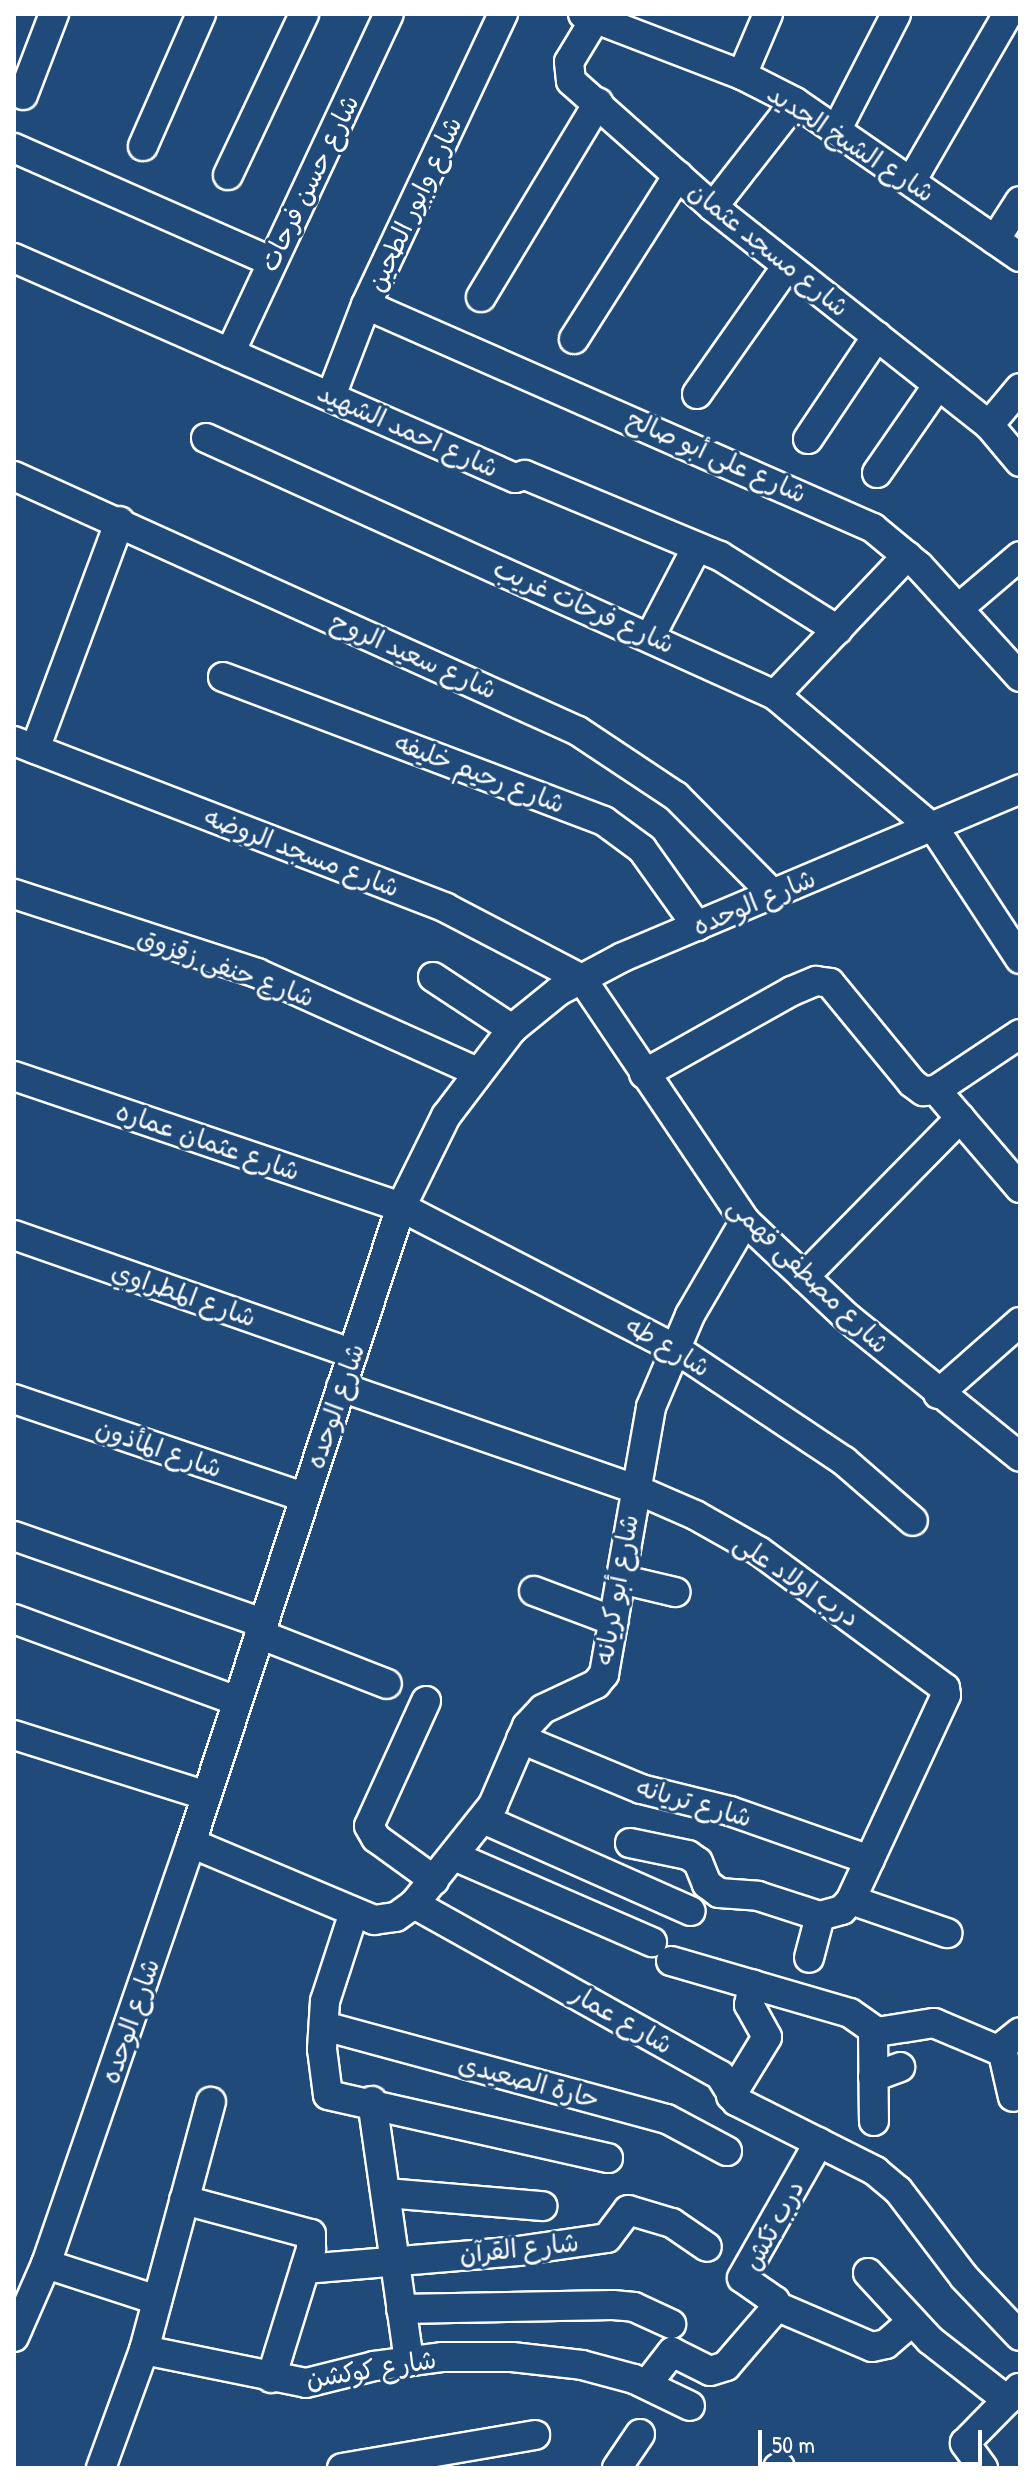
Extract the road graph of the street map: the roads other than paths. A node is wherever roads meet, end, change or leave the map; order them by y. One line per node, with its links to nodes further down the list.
1 (54, 14): 12 (street)
2 (201, 14): 16 (street)
3 (304, 14): 18 (street)
4 (389, 14): 26 (street, شارع حسن فرحات)
5 (503, 14): 29 (street, شارع وابور الطحين)
6 (768, 14): 11 (street)
7 (896, 14): 15 (street)
8 (1008, 14): 20 (street)
9 (589, 16): 10 (street, شارع الشيخ الجديد); 14 (street, شارع مسجد عثمان)
10 (625, 21): 11 (street, شارع الشيخ الجديد)
11 (742, 75): 13 (street, شارع الشيخ الجديد)
12 (23, 95)
13 (795, 102): 15 (street, شارع الشيخ الجديد); 22 (street)
14 (598, 103): 19 (street, شارع مسجد عثمان); 28 (street)
15 (837, 129): 20 (street, شارع الشيخ الجديد)
16 (143, 146)
17 (14, 148): 26 (street)
18 (228, 175)
19 (678, 175): 22 (street, شارع مسجد عثمان); 31 (street)
20 (912, 180): 23 (street, شارع الشيخ الجديد)
21 (1020, 201): 23 (street)
22 (713, 207): 27 (street, شارع مسجد عثمان)
23 (995, 240): 24 (street, شارع الشيخ الجديد)
24 (1020, 257)
25 (14, 258): 32 (street, شارع احمد الشهيد)
26 (270, 261): 32 (street, شارع حسن فرحات)
27 (787, 266): 30 (street, شارع مسجد عثمان); 35 (street)
28 (481, 297)
29 (366, 305): 36 (street, شارع وابور الطحين); 45 (street, شارع على أبو صالح)
30 (877, 336): 33 (street, شارع مسجد عثمان); 39 (street)
31 (574, 339)
32 (230, 353): 36 (street, شارع احمد الشهيد)
33 (938, 385): 37 (street, شارع مسجد عثمان); 41 (street)
34 (1020, 388): 37 (street)
35 (697, 394)
36 (331, 396): 44 (street, شارع احمد الشهيد)
37 (989, 425): 40 (street, شارع مسجد عثمان)
38 (206, 438): 49 (street, شارع فرحات غريب)
39 (808, 439)
40 (1020, 462)
41 (877, 473)
42 (14, 476): 43 (street, شارع سعيد الروح)
43 (120, 521): 53 (street); 57 (street, شارع سعيد الروح)
44 (697, 547): 48 (street, شارع احمد الشهيد); 49 (street)
45 (907, 556): 47 (street, شارع على أبو صالح); 48 (street)
46 (1020, 556): 47 (street)
47 (959, 608): 51 (street, شارع على أبو صالح)
48 (838, 630): 52 (street)
49 (651, 635): 52 (street, شارع فرحات غريب)
50 (223, 677): 58 (street, شارع رحيم خليفه)
51 (1020, 677)
52 (775, 695): 55 (street, شارع فرحات غريب)
53 (24, 745): 61 (street, شارع مسجد الروضه)
54 (1020, 789): 55 (street, شارع الوحده)
55 (930, 826): 57 (street, شارع الوحده); 59 (street, شارع فرحات غريب)
56 (14, 894): 64 (street, شارع حنفى زقزوق)
57 (774, 895): 58 (street, شارع الوحده)
58 (697, 926): 61 (street, شارع الوحده)
59 (1020, 959)
60 (433, 977): 62 (street)
61 (582, 979): 62 (street, شارع الوحده); 65 (street, شارع مصطفى فهمى)
62 (512, 1029): 64 (street, شارع الوحده)
63 (1020, 1034): 67 (street)
64 (477, 1072): 70 (street, شارع الوحده)
65 (644, 1074): 67 (street); 71 (street, شارع مصطفى فهمى)
66 (14, 1076): 70 (street, شارع عثمان عماره)
67 (936, 1090): 68 (street)
68 (960, 1118): 69 (street); 73 (street)
69 (1020, 1188)
70 (401, 1207): 75 (street, شارع طه); 76 (street, شارع الوحده)
71 (745, 1221): 73 (street, شارع مصطفى فهمى); 75 (street, شارع أبو كريانه)
72 (14, 1235): 76 (street, شارع المطراوي)
73 (804, 1277): 78 (street, شارع مصطفى فهمى)
74 (1020, 1322): 78 (street)
75 (676, 1349): 81 (street, شارع أبو كريانه); 83 (street, شارع طه)
76 (353, 1354): 77 (street, شارع الوحده)
77 (341, 1387): 81 (street, درب اولاد على); 82 (street, شارع الوحده)
78 (938, 1394): 80 (street, شارع مصطفى فهمى)
79 (14, 1399): 82 (street, شارع المأذون)
80 (1020, 1457)
81 (633, 1488): 85 (street, شارع أبو كريانه); 101 (street, درب اولاد على)
82 (303, 1497): 90 (street, شارع الوحده)
83 (913, 1521)
84 (14, 1536): 90 (street)
85 (620, 1579): 87 (street); 89 (street, شارع أبو كريانه)
86 (534, 1591): 89 (street)
87 (675, 1592)
88 (14, 1619): 92 (street)
89 (614, 1621): 95 (street, شارع أبو كريانه)
90 (261, 1629): 91 (street); 92 (street, شارع الوحده)
91 (387, 1684)
92 (237, 1701): 96 (street, شارع الوحده)
93 (426, 1701): 102 (street)
94 (14, 1735): 96 (street)
95 (521, 1739): 97 (street, شارع أبو كريانه); 101 (street, شارع تريانه)
96 (207, 1796): 98 (street, شارع الوحده)
97 (483, 1819): 100 (street, شارع أبو كريانه); 105 (street)
98 (191, 1843): 106 (street, شارع أبو كريانه); 129 (street, شارع الوحده)
99 (630, 1843): 107 (street)
100 (454, 1856): 102 (street, شارع أبو كريانه); 110 (street)
101 (870, 1860): 103 (street, درب اولاد على)
102 (434, 1880): 104 (street, شارع أبو كريانه)
103 (851, 1900): 107 (street); 108 (street)
104 (414, 1904): 106 (street, شارع أبو كريانه); 116 (street, شارع عمار)
105 (691, 1911)
106 (354, 1912): 111 (street)
107 (820, 1916): 109 (street)
108 (947, 1933)
109 (809, 1958)
110 (753, 1984): 112 (street); 116 (street)
111 (324, 2026): 118 (street); 122 (street, حارة الصعيدى)
112 (873, 2031): 113 (street); 115 (street)
113 (1011, 2040): 117 (street)
114 (900, 2067): 115 (street)
115 (873, 2077): 120 (street)
116 (731, 2096): 121 (street, شارع عمار)
117 (1013, 2097)
118 (372, 2101): 123 (street); 124 (street)
119 (211, 2102): 125 (street)
120 (874, 2121)
121 (819, 2142): 133 (street, درب تكش); 137 (street, شارع عمار)
122 (727, 2151)
123 (608, 2158)
124 (386, 2193): 126 (street); 128 (street)
125 (184, 2200): 130 (street); 132 (street)
126 (542, 2206)
127 (707, 2247): 128 (street, شارع القرآن)
128 (394, 2260): 130 (street, شارع القرآن); 134 (street)
129 (46, 2264): 132 (street); 138 (street, شارع الوحده)
130 (305, 2269): 141 (street)
131 (868, 2273): 135 (street)
132 (157, 2300): 139 (street)
133 (776, 2306): 135 (street); 142 (street, درب تكش)
134 (401, 2309): 136 (street); 140 (street)
135 (911, 2322): 143 (street)
136 (671, 2324)
137 (1020, 2336)
138 (14, 2337)
139 (144, 2350): 141 (street, شارع كوكشن); 149 (street)
140 (409, 2361): 141 (street, شارع كوكشن); 142 (street, شارع كوكشن)
141 (271, 2378)
142 (647, 2384): 144 (street, شارع كوكشن)
143 (1014, 2393): 152 (street)
144 (690, 2406)
145 (640, 2434): 151 (street)
146 (535, 2435): 147 (street)
147 (467, 2458): 148 (street)
148 (385, 2466): 150 (street)
149 (101, 2468)
150 (342, 2468)
151 (617, 2468)
152 (983, 2468)

